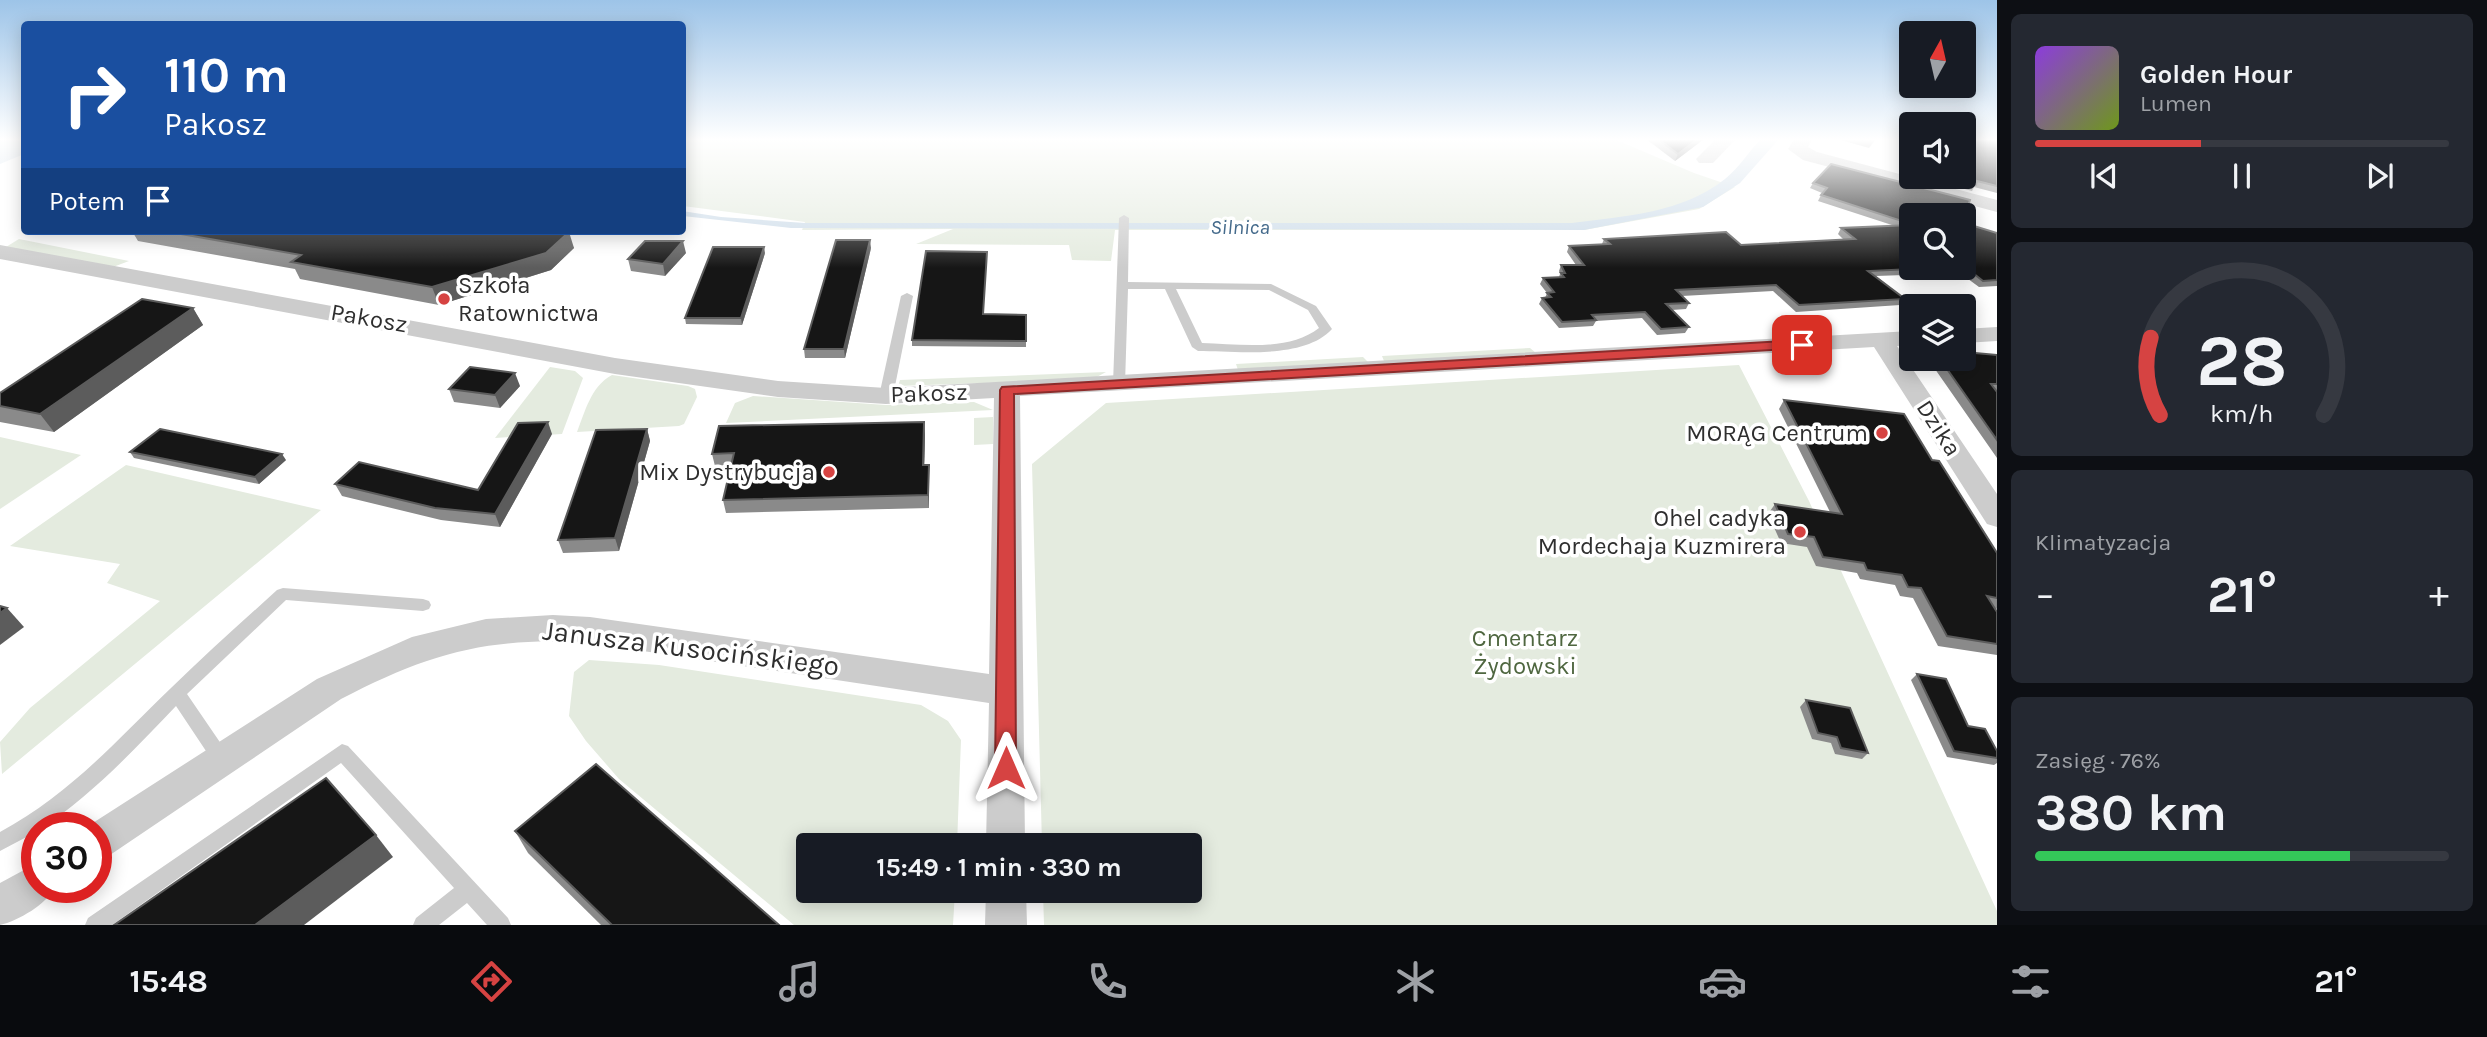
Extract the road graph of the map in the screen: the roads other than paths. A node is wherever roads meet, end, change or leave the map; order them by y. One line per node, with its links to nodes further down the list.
1 (1908, 182): 2 (street)
2 (1997, 206)
3 (1124, 218): 5 (lane)
4 (0, 252): 14 (street, Pakosz)
5 (1121, 285): 6 (lane); 12 (lane)
6 (1169, 286): 6 (lane)
7 (907, 296): 14 (lane)
8 (1997, 334): 9 (street)
9 (1976, 335)
10 (1899, 339): 11 (street, Pakosz)
11 (1881, 340): 12 (street, Pakosz); 15 (street, Dzika)
12 (1119, 384): 13 (street, Pakosz)
13 (1007, 390): 14 (street, Pakosz); 17 (street)
14 (886, 396)
15 (1997, 517)
16 (423, 605): 18 (lane)
17 (1005, 691): 19 (street, Janusza Kusocińskiego); 21 (street)
18 (177, 693): 19 (lane); 22 (lane)
19 (222, 760): 20 (street, Janusza Kusocińskiego)
20 (112, 832)
21 (1006, 833)
22 (0, 842)
23 (468, 890): 27 (lane); 28 (lane); 29 (lane)
24 (21, 892): 26 (street)
25 (1006, 903): 30 (street)
26 (0, 906)
27 (95, 925)
28 (423, 925)
29 (501, 925)
30 (1006, 925)

